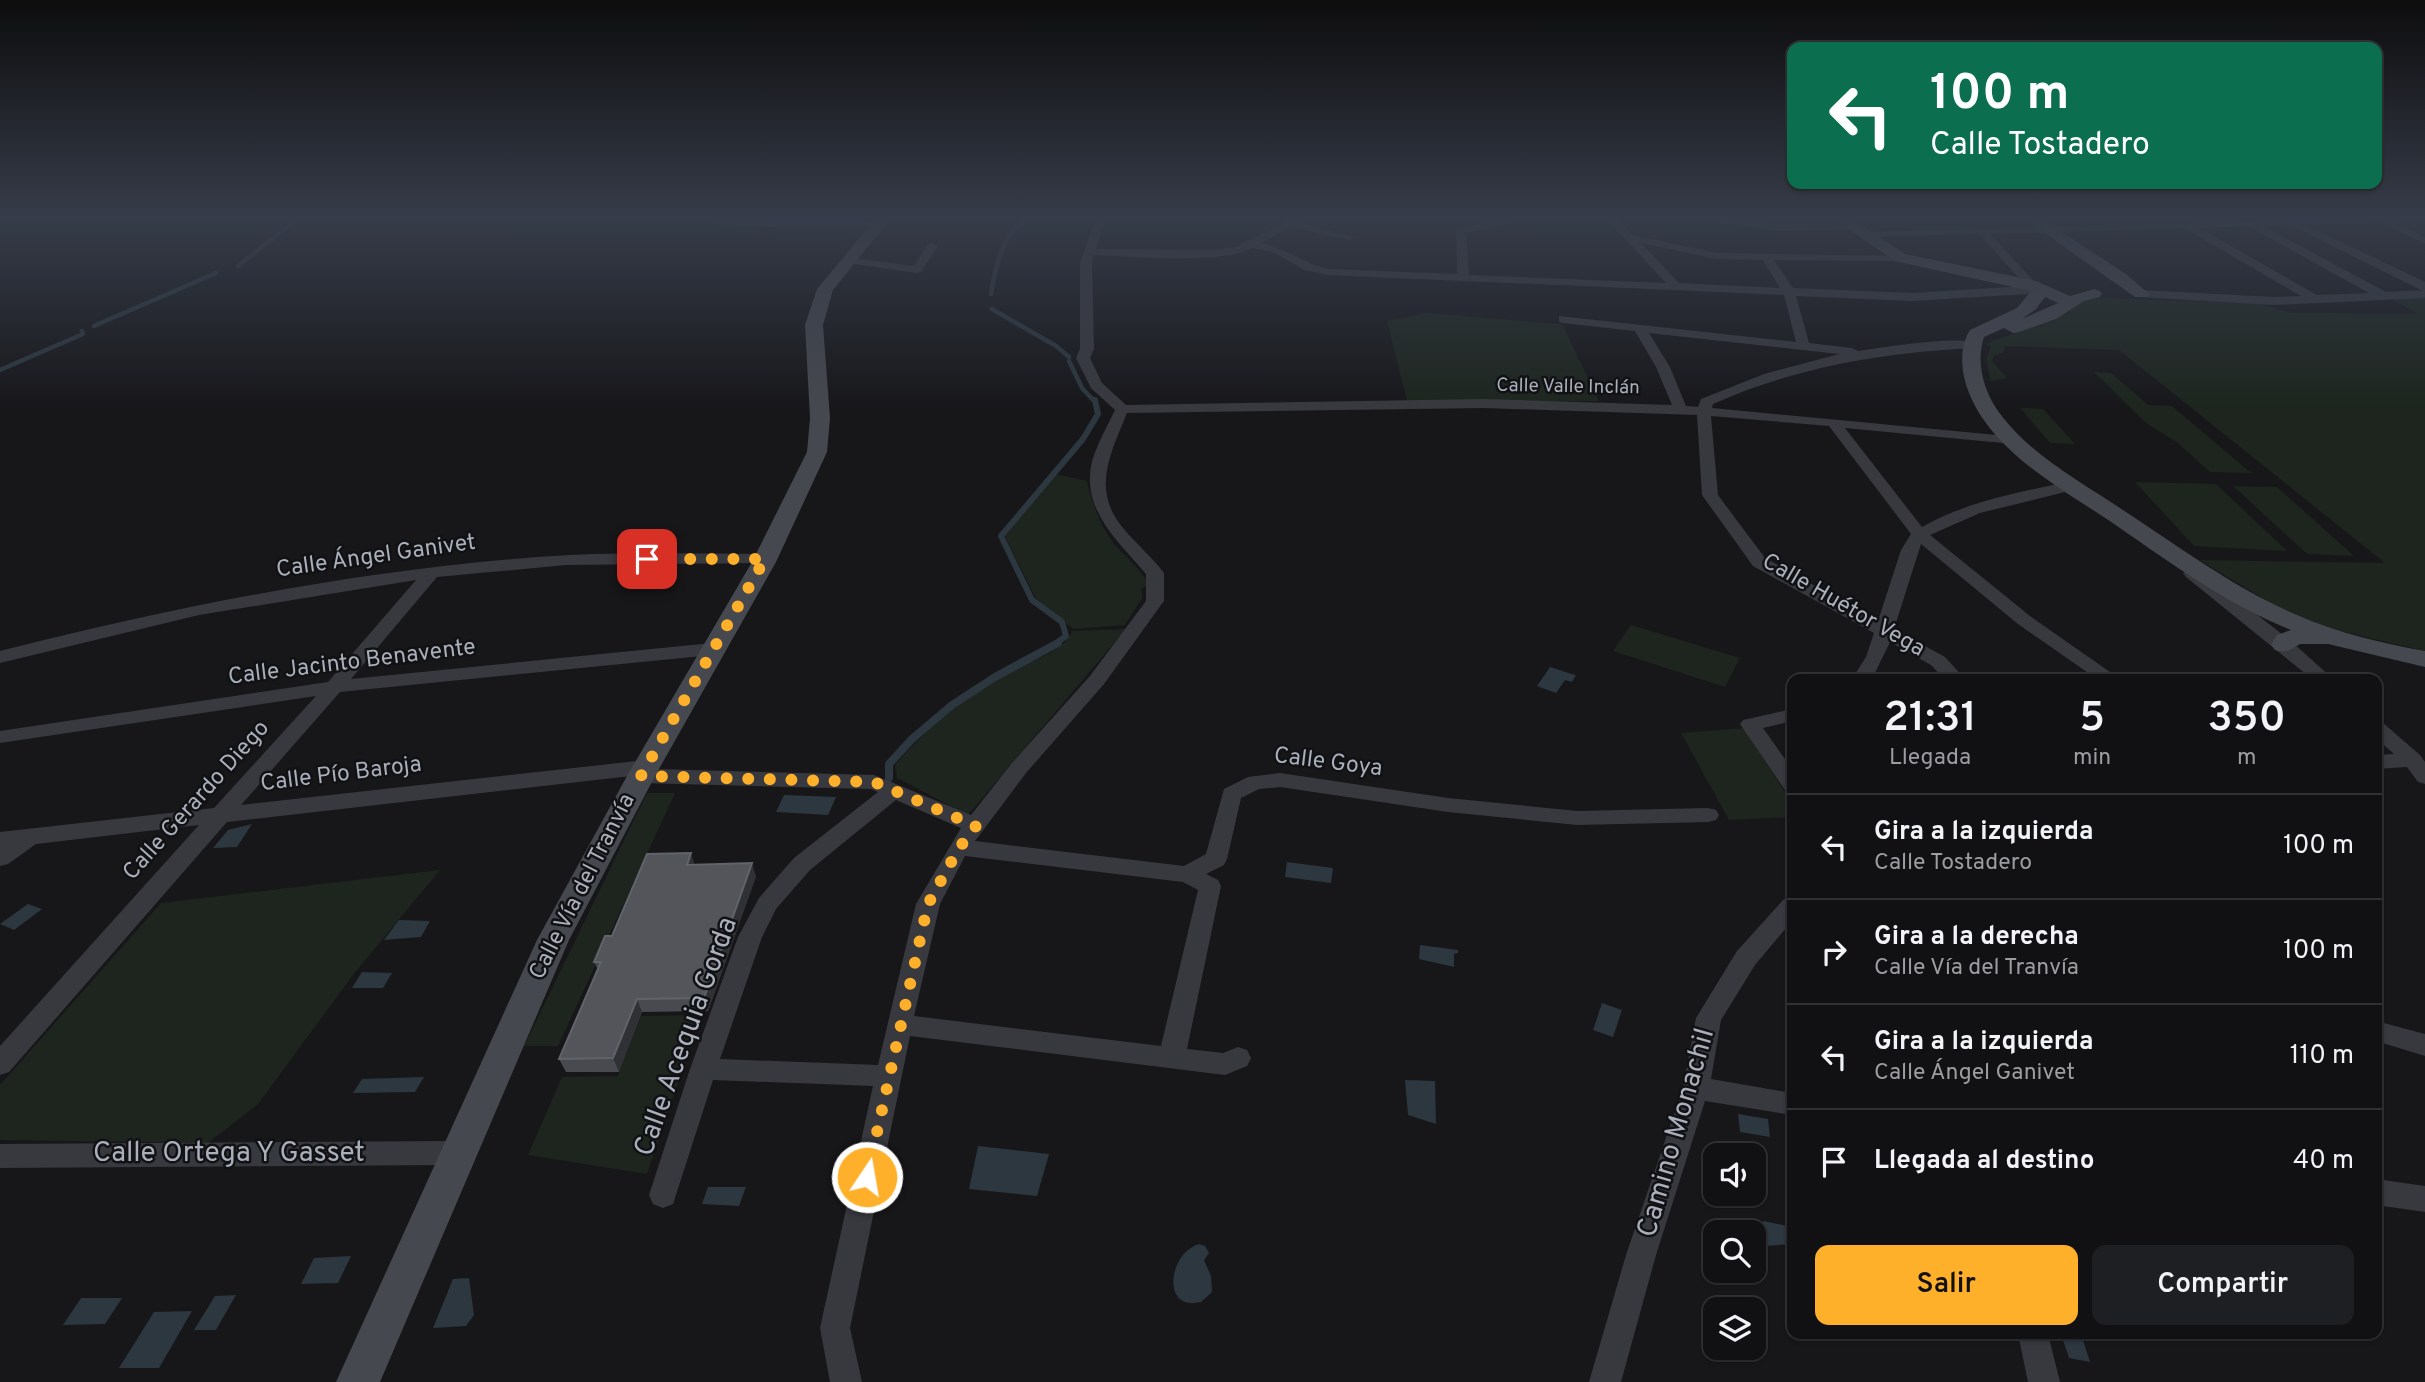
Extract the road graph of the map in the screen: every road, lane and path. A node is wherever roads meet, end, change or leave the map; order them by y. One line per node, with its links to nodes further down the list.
1 (831, 281): 33 (street, Calle Vía del Tranvía)
2 (1086, 281): 25 (street)
3 (1546, 281): 12 (street)
4 (1671, 281): 12 (street)
5 (1782, 281): 13 (street)
6 (2013, 281): 11 (street)
7 (2031, 281): 11 (street)
8 (2126, 281): 15 (street)
9 (2284, 281): 18 (street)
10 (2358, 281): 17 (street)
11 (2035, 286): 13 (street); 14 (street); 19 (street); 22 (street)
12 (1676, 287): 13 (street)
13 (1789, 292): 23 (street)
14 (2101, 293): 15 (street); 19 (street)
15 (2141, 294): 18 (street)
16 (2425, 294): 17 (street)
17 (2383, 295): 18 (street)
18 (2312, 298)
19 (2070, 302): 22 (street)
20 (1563, 319): 21 (street)
21 (1640, 328): 23 (street); 26 (street)
22 (1972, 344): 24 (street); 29 (street)
23 (1804, 346): 24 (street)
24 (1870, 354): 27 (street)
25 (1122, 409): 26 (street, Calle Valle Inclán); 56 (street)
26 (1681, 410): 27 (street, Calle Valle Inclán)
27 (1704, 412): 28 (street, Calle Valle Inclán); 35 (street, Calle Huétor Vega)
28 (1834, 423): 29 (street, Calle Valle Inclán); 31 (street)
29 (2013, 440): 30 (street)
30 (2072, 485): 31 (street); 32 (street)
31 (1919, 534): 35 (street); 43 (street)
32 (2178, 561): 36 (street); 37 (street)
33 (763, 562): 34 (street, Calle Ángel Ganivet); 38 (street, Calle Vía del Tranvía)
34 (430, 575): 40 (street, Calle Ángel Ganivet); 45 (street, Calle Gerardo Diego)
35 (1884, 632): 41 (street); 42 (street, Calle Huétor Vega)
36 (2340, 641): 37 (street); 39 (street)
37 (2284, 645): 44 (street)
38 (712, 649): 45 (street, Calle Jacinto Benavente); 51 (street, Calle Vía del Tranvía)
39 (2425, 659)
40 (0, 660)
41 (1865, 674)
42 (1950, 674)
43 (2103, 674)
44 (2317, 674)
45 (334, 687): 48 (street, Calle Jacinto Benavente); 55 (street, Calle Gerardo Diego)
46 (1787, 716): 52 (street)
47 (2382, 733): 50 (street)
48 (0, 737)
49 (2382, 763): 50 (street)
50 (2419, 768)
51 (643, 771): 53 (street, Calle Pío Baroja); 55 (street, Calle Pío Baroja); 73 (street, Calle Vía del Tranvía)
52 (1787, 778)
53 (895, 790): 56 (street, Calle Pío Baroja); 69 (street, Calle Acequia Gorda)
54 (1708, 815): 61 (street, Calle Goya)
55 (218, 816): 57 (street, Calle Pío Baroja); 68 (street, Calle Gerardo Diego)
56 (976, 826): 59 (street)
57 (32, 836): 58 (street, Calle Pío Baroja); 60 (street)
58 (0, 840)
59 (959, 848): 61 (street); 63 (street)
60 (0, 858)
61 (1187, 874): 66 (street)
62 (1787, 911): 71 (street, Camino Monachil)
63 (901, 1025): 66 (street); 70 (street)
64 (2382, 1033): 65 (street)
65 (2425, 1045)
66 (1172, 1056): 67 (street)
67 (1238, 1058)
68 (0, 1063)
69 (703, 1069): 70 (street); 76 (street, Calle Acequia Gorda)
70 (888, 1076): 80 (street)
71 (1696, 1087): 72 (street); 81 (street, Camino Monachil)
72 (1787, 1103)
73 (457, 1153): 74 (street, Calle Ortega Y Gasset); 79 (street, Calle Vía del Tranvía)
74 (0, 1156)
75 (2382, 1193): 77 (street)
76 (663, 1195)
77 (2425, 1199)
78 (2034, 1339): 82 (street)
79 (358, 1382)
80 (846, 1382)
81 (1605, 1382)
82 (2044, 1382)

